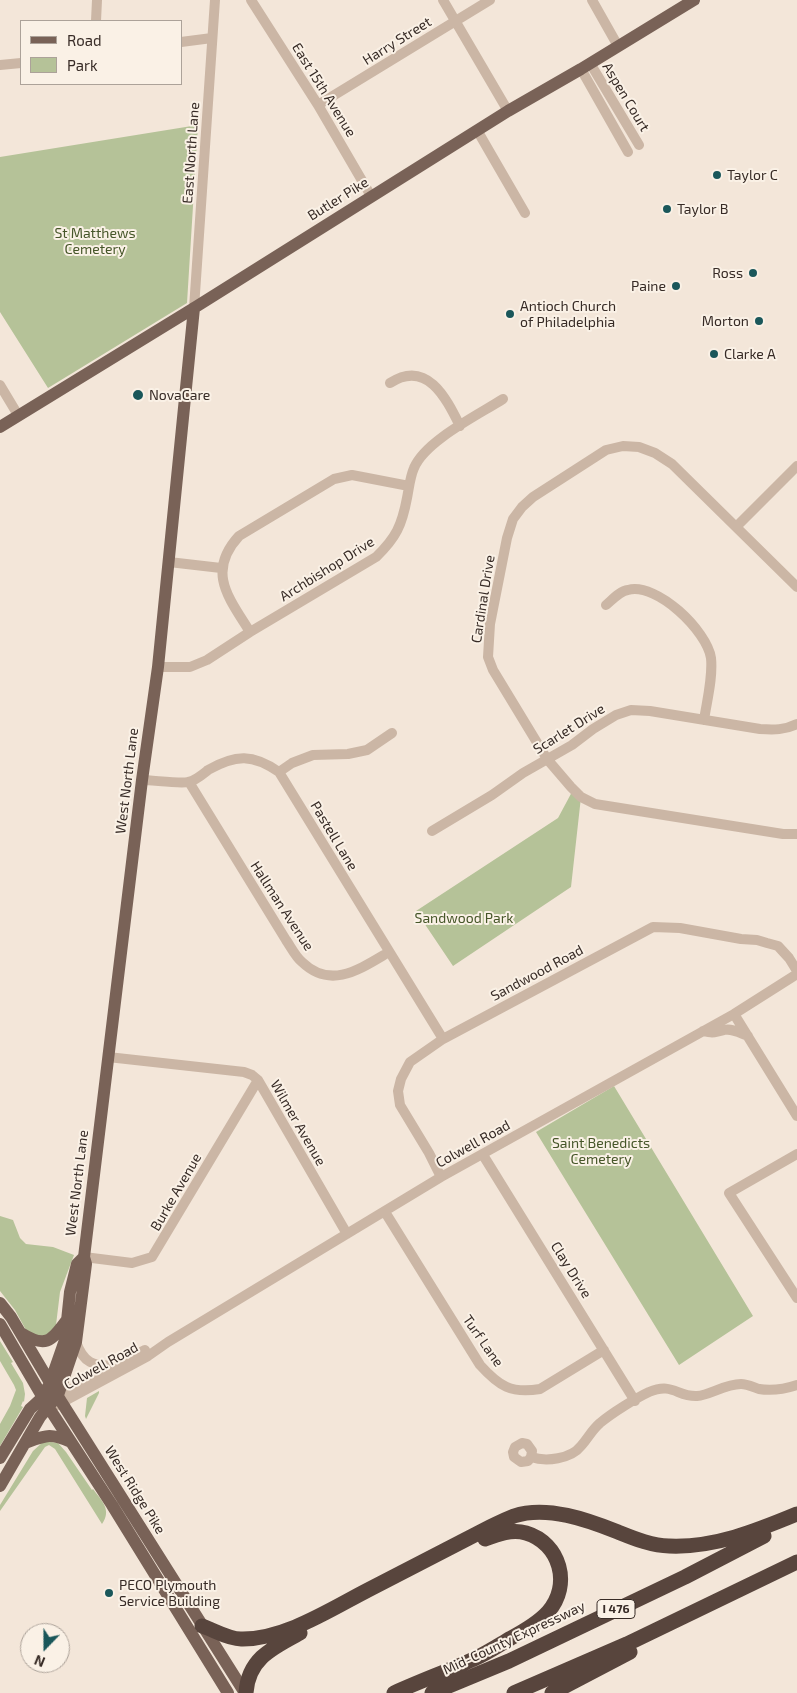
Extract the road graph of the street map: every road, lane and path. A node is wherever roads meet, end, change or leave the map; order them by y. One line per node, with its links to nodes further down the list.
1 (97, 0): 8 (street)
2 (215, 0): 10 (street, East North Lane)
3 (251, 0): 16 (street, East 15th Avenue)
4 (443, 0): 9 (street)
5 (490, 0): 9 (street, Harry Street)
6 (592, 0): 12 (street)
7 (694, 0): 12 (main road, Butler Pike)
8 (96, 20)
9 (456, 20): 16 (street, Harry Street); 17 (street)
10 (212, 38): 11 (street); 23 (street, East North Lane)
11 (182, 42)
12 (618, 46): 15 (main road, Butler Pike)
13 (20, 63): 14 (street)
14 (0, 65)
15 (585, 66): 17 (main road, Butler Pike); 19 (street, Aspen Court); 20 (street, Aspen Court)
16 (318, 105): 21 (street, East 15th Avenue)
17 (508, 111): 18 (main road, Butler Pike)
18 (477, 130): 21 (main road, Butler Pike); 22 (street)
19 (639, 145)
20 (628, 152)
21 (371, 196): 23 (main road, Butler Pike)
22 (525, 213)
23 (194, 308): 27 (main road, Butler Pike); 33 (main road, West North Lane)
24 (390, 383): 28 (street)
25 (0, 385): 27 (street)
26 (503, 399): 28 (street, Archbishop Drive)
27 (18, 415): 29 (main road, Butler Pike)
28 (460, 426): 31 (street, Archbishop Drive)
29 (0, 427)
30 (797, 466): 32 (street)
31 (409, 486): 34 (street); 37 (street, Archbishop Drive)
32 (736, 527): 35 (street, Cardinal Drive); 42 (street, Cardinal Drive)
33 (168, 562): 34 (street); 38 (main road, West North Lane)
34 (222, 568): 37 (street)
35 (797, 586)
36 (606, 605): 39 (street)
37 (250, 632): 38 (street, Archbishop Drive)
38 (158, 667): 44 (main road, West North Lane)
39 (704, 720): 40 (street, Scarlet Drive); 42 (street, Scarlet Drive)
40 (797, 724)
41 (392, 733): 43 (street)
42 (547, 760): 46 (street, Scarlet Drive); 47 (street, Cardinal Drive)
43 (279, 772): 45 (street); 48 (street, Pastell Lane)
44 (142, 780): 45 (street); 54 (main road, West North Lane)
45 (189, 782): 48 (street, Hallman Avenue)
46 (432, 831)
47 (797, 834)
48 (389, 952): 53 (street, Pastell Lane)
49 (797, 973): 50 (street, Colwell Road); 53 (street, Sandwood Road)
50 (734, 1014): 51 (street, Colwell Road); 52 (street)
51 (703, 1031): 52 (street); 58 (street, Colwell Road)
52 (748, 1036): 56 (street)
53 (443, 1038): 59 (street, Sandwood Road)
54 (108, 1057): 55 (street, Wilmer Avenue); 62 (main road, West North Lane)
55 (258, 1080): 61 (street, Wilmer Avenue); 62 (street, Burke Avenue)
56 (797, 1116)
57 (797, 1154): 63 (street)
58 (482, 1155): 59 (street, Colwell Road); 70 (street, Clay Drive)
59 (441, 1177): 60 (street, Colwell Road)
60 (385, 1212): 61 (street, Colwell Road); 70 (street, Turf Lane)
61 (347, 1234): 69 (street, Colwell Road)
62 (84, 1257): 65 (main road, West North Lane); 68 (main road, West North Lane)
63 (797, 1298)
64 (0, 1303): 67 (main road, West Ridge Pike)
65 (66, 1321): 67 (main road); 72 (main road, West North Lane)
66 (0, 1324): 76 (main road, West Ridge Pike)
67 (21, 1333): 72 (main road, West Ridge Pike)
68 (76, 1342): 71 (street); 74 (main road, West North Lane)
69 (165, 1344): 71 (street, Colwell Road); 74 (street, Colwell Road)
70 (604, 1350): 75 (street, Clay Drive)
71 (116, 1365): 74 (street, Colwell Road)
72 (50, 1383): 74 (main road, West Ridge Pike); 76 (main road, West North Lane)
73 (797, 1386): 75 (street)
74 (60, 1399): 76 (main road); 85 (main road, West Ridge Pike)
75 (635, 1401): 79 (street)
76 (46, 1403): 77 (main road, West Ridge Pike); 78 (main road); 80 (main road)
77 (71, 1442): 78 (main road); 86 (main road, West Ridge Pike)
78 (25, 1443): 81 (main road)
79 (531, 1457)
80 (0, 1458)
81 (0, 1486)
82 (797, 1514): 85 (highway)
83 (797, 1520): 89 (highway, Mid-County Expressway / I 476)
84 (797, 1564): 90 (highway, I 476); 91 (highway)
85 (202, 1626): 87 (main road, West Ridge Pike)
86 (228, 1693)
87 (245, 1693): 88 (highway)
88 (394, 1693)
89 (432, 1693)
90 (514, 1693)
91 (552, 1693)

